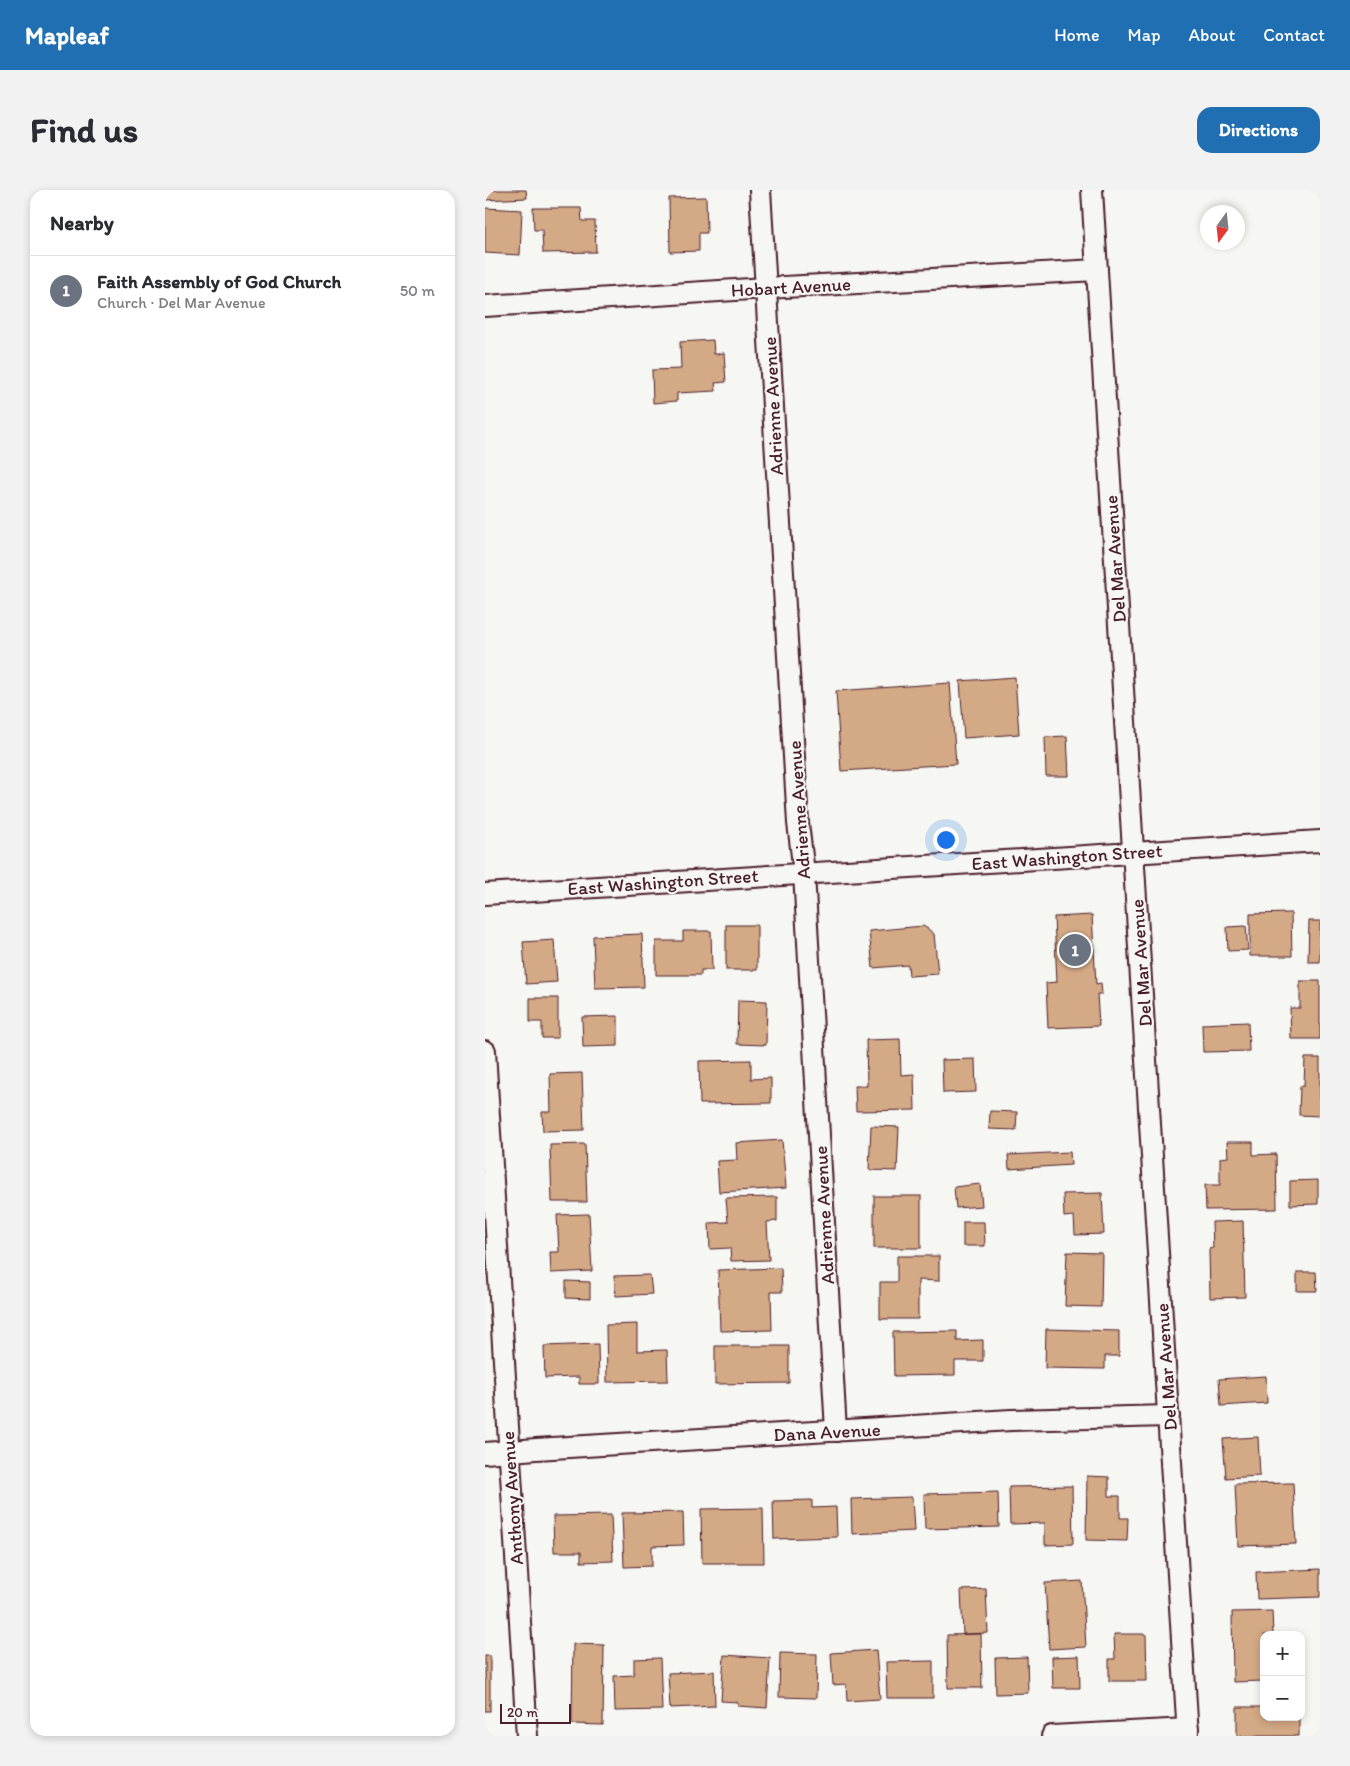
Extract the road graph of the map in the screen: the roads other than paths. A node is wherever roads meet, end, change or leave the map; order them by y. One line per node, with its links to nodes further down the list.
1 (760, 190): 4 (street, Adrienne Avenue)
2 (1092, 190): 3 (street, Del Mar Avenue)
3 (1097, 270): 4 (street, Hobart Avenue); 7 (street, Del Mar Avenue)
4 (766, 288): 5 (street, Hobart Avenue); 8 (street, Adrienne Avenue)
5 (485, 306)
6 (1320, 841): 7 (street, East Washington Street)
7 (1134, 853): 8 (street, East Washington Street); 11 (street, Del Mar Avenue)
8 (804, 874): 9 (street, East Washington Street); 12 (street, Adrienne Avenue)
9 (485, 894)
10 (485, 1050): 13 (street, Anthony Avenue)
11 (1169, 1416): 12 (street, Dana Avenue); 15 (street, Del Mar Avenue)
12 (836, 1431): 13 (street, Dana Avenue)
13 (509, 1452): 14 (street, Dana Avenue); 16 (street, Anthony Avenue)
14 (485, 1454)
15 (1188, 1732): 17 (street)
16 (527, 1736)
17 (1053, 1736)

